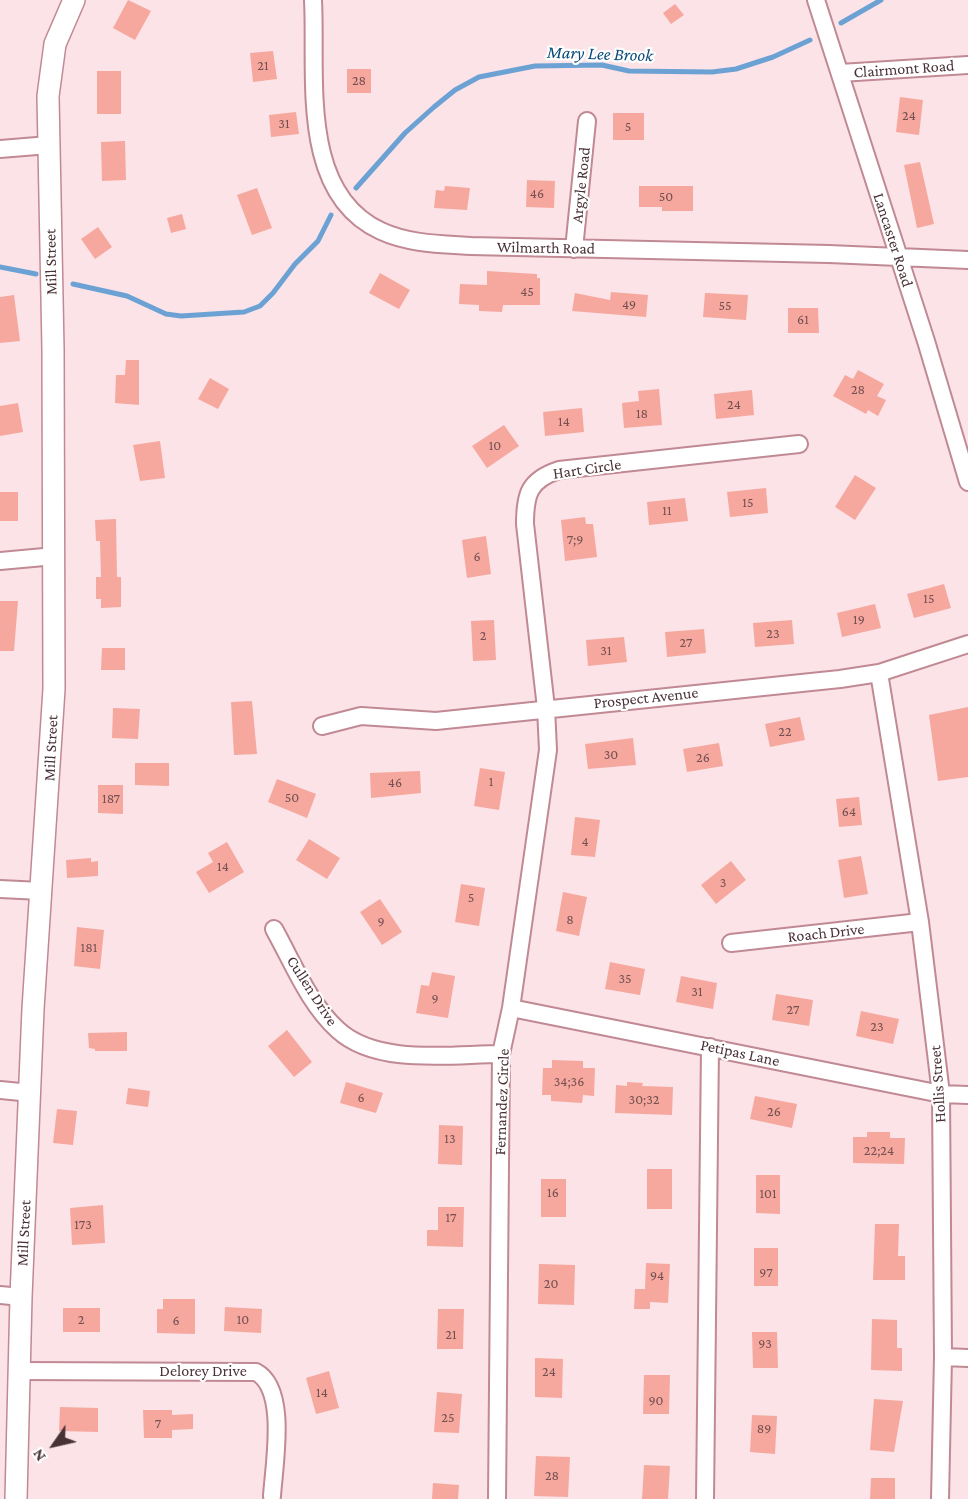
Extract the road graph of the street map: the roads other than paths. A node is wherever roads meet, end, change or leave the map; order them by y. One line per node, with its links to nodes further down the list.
1 (74, 0): 7 (street, Mill Street)
2 (313, 0): 9 (street, Wilmarth Road)
3 (816, 0): 5 (street, Lancaster Road)
4 (968, 65): 5 (street, Clairmont Road)
5 (840, 73): 10 (street, Lancaster Road)
6 (587, 121): 9 (street, Argyle Road)
7 (49, 145): 8 (street); 14 (street, Mill Street)
8 (0, 149)
9 (574, 249): 10 (street, Wilmarth Road)
10 (899, 258): 11 (street, Wilmarth Road); 13 (street, Lancaster Road)
11 (968, 260)
12 (799, 444): 18 (street, Hart Circle)
13 (968, 482)
14 (54, 556): 15 (street); 21 (street, Mill Street)
15 (0, 561)
16 (968, 644): 17 (street, Prospect Avenue)
17 (879, 673): 18 (street, Prospect Avenue); 22 (street, Hollis Street)
18 (546, 708): 19 (street, Prospect Avenue); 25 (street, Fernandez Circle)
19 (322, 726)
20 (0, 889): 21 (street)
21 (41, 891): 29 (street, Mill Street)
22 (920, 922): 24 (street, Roach Drive); 30 (street, Hollis Street)
23 (274, 930): 27 (street, Cullen Drive)
24 (731, 943)
25 (511, 1008): 26 (street, Petipas Lane); 27 (street, Fernandez Circle)
26 (710, 1047): 30 (street, Petipas Lane); 39 (street)
27 (501, 1054): 38 (street, Fernandez Circle)
28 (0, 1090): 29 (street)
29 (31, 1093): 32 (street, Mill Street)
30 (941, 1094): 31 (street, Petipas Lane); 33 (street, Hollis Street)
31 (968, 1095)
32 (10, 1296): 35 (street, Mill Street)
33 (943, 1357): 34 (street); 40 (street, Hollis Street)
34 (968, 1358)
35 (19, 1371): 36 (street, Delorey Drive); 37 (street, Mill Street)
36 (272, 1496)
37 (16, 1499)
38 (497, 1499)
39 (705, 1499)
40 (940, 1499)

